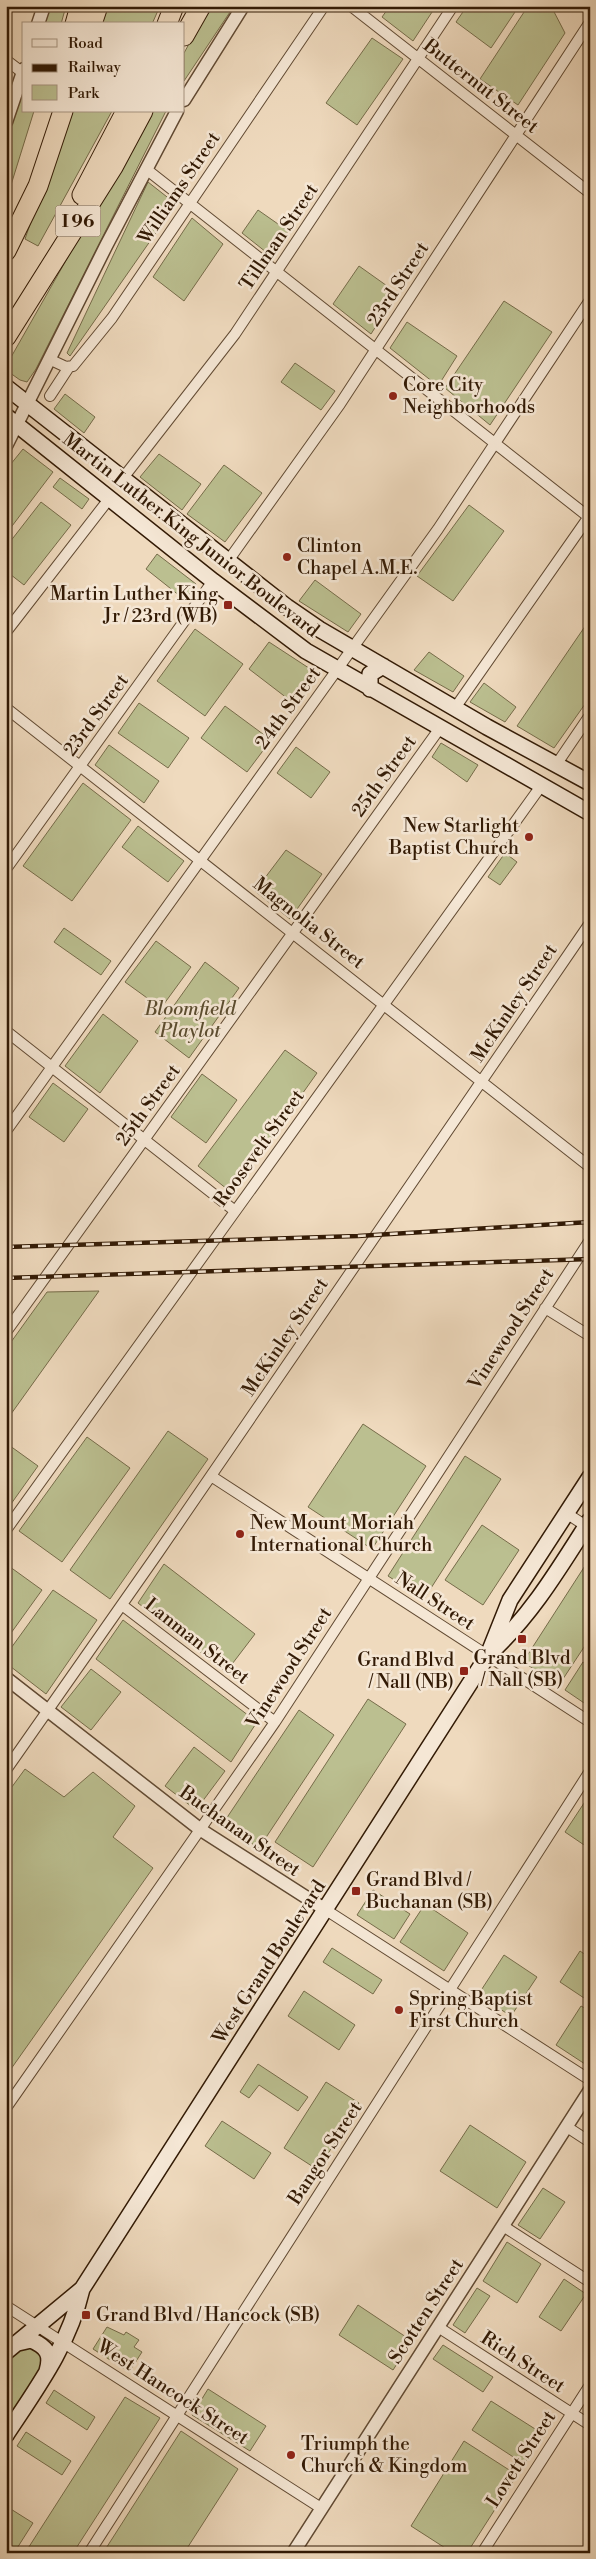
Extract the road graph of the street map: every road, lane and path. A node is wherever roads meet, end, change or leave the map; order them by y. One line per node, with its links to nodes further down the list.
1 (44, 6): 10 (street)
2 (80, 6): 11 (highway)
3 (98, 6): 12 (highway)
4 (174, 6): 13 (highway)
5 (201, 6): 15 (highway)
6 (243, 6): 20 (street)
7 (324, 6): 30 (street, Williams Street)
8 (351, 6): 16 (street, Butternut Street)
9 (453, 6): 16 (street, Tillman Street)
10 (39, 22)
11 (76, 22)
12 (93, 22)
13 (168, 22)
14 (590, 22): 27 (street, 23rd Street)
15 (185, 34)
16 (418, 59): 27 (street, Butternut Street); 32 (street, Tillman Street)
17 (6, 60): 18 (street)
18 (22, 70)
19 (22, 74): 26 (street)
20 (185, 98)
21 (49, 112): 31 (highway)
22 (63, 112): 31 (highway, I 96)
23 (125, 112): 34 (highway)
24 (142, 112): 34 (highway, I 96)
25 (176, 112): 28 (street)
26 (6, 122)
27 (516, 135): 29 (street, Butternut Street); 35 (street, 23rd Street)
28 (146, 169): 30 (street); 36 (street)
29 (590, 193)
30 (190, 204): 32 (street); 37 (street, Williams Street)
31 (8, 247)
32 (276, 272): 35 (street); 45 (street, Tillman Street)
33 (590, 300): 42 (street, 24th Street)
34 (8, 333)
35 (376, 350): 42 (street); 52 (street, 23rd Street)
36 (51, 360): 37 (street); 38 (street)
37 (69, 367): 39 (street, Williams Street)
38 (17, 395): 40 (street); 41 (main road, Martin Luther King Junior Boulevard)
39 (50, 396)
40 (10, 419): 43 (street); 44 (main road, Martin Luther King Junior Boulevard)
41 (61, 429): 44 (main road); 45 (main road, Martin Luther King Junior Boulevard)
42 (496, 444): 48 (street); 56 (street, 24th Street)
43 (6, 446)
44 (46, 448): 46 (main road, Martin Luther King Junior Boulevard)
45 (123, 478): 47 (main road, Martin Luther King Junior Boulevard)
46 (109, 499): 49 (main road, Martin Luther King Junior Boulevard); 55 (street)
47 (159, 507): 49 (main road); 50 (main road, Martin Luther King Junior Boulevard)
48 (589, 517): 62 (street)
49 (146, 528): 51 (main road, Martin Luther King Junior Boulevard)
50 (194, 534): 51 (main road); 52 (main road, Martin Luther King Junior Boulevard)
51 (178, 553): 53 (main road, Martin Luther King Junior Boulevard)
52 (228, 561): 54 (main road, Martin Luther King Junior Boulevard)
53 (213, 581): 57 (main road, Martin Luther King Junior Boulevard); 69 (street, 23rd Street)
54 (319, 629): 56 (main road, Martin Luther King Junior Boulevard); 57 (main road)
55 (6, 632)
56 (353, 649): 58 (main road, Martin Luther King Junior Boulevard); 59 (street, 24th Street)
57 (306, 651): 59 (main road, Martin Luther King Junior Boulevard)
58 (383, 666): 60 (main road); 62 (main road, Martin Luther King Junior Boulevard)
59 (338, 670): 60 (main road, Martin Luther King Junior Boulevard); 74 (street, 24th Street)
60 (370, 688): 65 (main road, Martin Luther King Junior Boulevard)
61 (6, 708): 69 (street, Magnolia Street)
62 (455, 708): 64 (main road, Martin Luther King Junior Boulevard)
63 (590, 715): 68 (street)
64 (487, 727): 66 (main road, Martin Luther King Junior Boulevard); 67 (main road)
65 (440, 728): 67 (main road, Martin Luther King Junior Boulevard); 77 (street, 25th Street)
66 (519, 745): 68 (main road, Martin Luther King Junior Boulevard); 70 (main road)
67 (474, 748): 70 (main road, Martin Luther King Junior Boulevard)
68 (556, 765): 71 (main road, Martin Luther King Junior Boulevard)
69 (81, 766): 74 (street, Magnolia Street); 75 (street, 23rd Street)
70 (507, 767): 72 (main road, Martin Luther King Junior Boulevard)
71 (590, 783)
72 (540, 786): 73 (main road, Martin Luther King Junior Boulevard); 78 (street, Roosevelt Street)
73 (590, 813)
74 (201, 860): 77 (street, Magnolia Street); 80 (street, 24th Street)
75 (6, 869)
76 (590, 923): 81 (street, McKinley Street)
77 (293, 933): 78 (street, Magnolia Street); 83 (street, 25th Street)
78 (384, 1005): 81 (street, Magnolia Street); 85 (street, Roosevelt Street)
79 (6, 1031): 80 (street)
80 (52, 1067): 82 (street, 24th Street); 83 (street)
81 (481, 1082): 84 (street, Magnolia Street); 90 (street, McKinley Street)
82 (6, 1131)
83 (144, 1140): 85 (street); 88 (street, 25th Street)
84 (590, 1168)
85 (235, 1211): 94 (street, Roosevelt Street)
86 (590, 1240): 87 (street, Vinewood Street)
87 (545, 1308): 89 (street); 95 (street, Vinewood Street)
88 (6, 1332)
89 (590, 1336)
90 (211, 1476): 95 (street, Nall Street); 96 (street, McKinley Street)
91 (590, 1477): 92 (main road, West Grand Boulevard)
92 (566, 1513): 93 (street); 97 (main road, West Grand Boulevard)
93 (588, 1523): 97 (main road, West Grand Boulevard)
94 (6, 1530)
95 (369, 1579): 97 (street, Nall Street); 100 (street, Vinewood Street)
96 (122, 1605): 99 (street, McKinley Street); 100 (street, Lanman Street)
97 (488, 1655): 101 (street, Nall Street); 105 (main road, West Grand Boulevard)
98 (6, 1678): 99 (street, Buchanan Street)
99 (48, 1711): 102 (street, McKinley Street); 104 (street, Buchanan Street)
100 (275, 1722): 104 (street, Vinewood Street)
101 (590, 1722)
102 (6, 1770)
103 (590, 1771): 106 (street, Bangor Street)
104 (201, 1830): 105 (street, Buchanan Street); 109 (street, Vinewood Street)
105 (326, 1910): 106 (street, Buchanan Street); 114 (main road, West Grand Boulevard)
106 (450, 1989): 107 (street, Buchanan Street); 124 (street, Bangor Street)
107 (590, 2080)
108 (590, 2090): 110 (street, Scotten Street)
109 (6, 2108)
110 (567, 2127): 111 (street); 112 (street, Scotten Street)
111 (590, 2142)
112 (503, 2226): 113 (street); 117 (street, Scotten Street)
113 (590, 2282)
114 (82, 2289): 116 (main road, West Grand Boulevard); 118 (main road, West Grand Boulevard)
115 (6, 2306): 116 (street, West Hancock Street)
116 (38, 2326): 118 (street, West Hancock Street); 119 (main road, West Grand Boulevard)
117 (438, 2327): 123 (street, Rich Street); 127 (street, Scotten Street)
118 (63, 2342): 121 (main road, West Grand Boulevard); 124 (street, West Hancock Street)
119 (18, 2343): 120 (main road, West Grand Boulevard); 121 (main road)
120 (6, 2352)
121 (45, 2375): 126 (main road, West Grand Boulevard)
122 (590, 2385): 123 (street, Lovett Street)
123 (571, 2413): 125 (street, Rich Street); 130 (street, Lovett Street)
124 (177, 2416): 127 (street, West Hancock Street); 128 (street, Bangor Street)
125 (590, 2425)
126 (6, 2435)
127 (322, 2508): 129 (street, Scotten Street)
128 (89, 2553)
129 (293, 2553)
130 (482, 2553)

